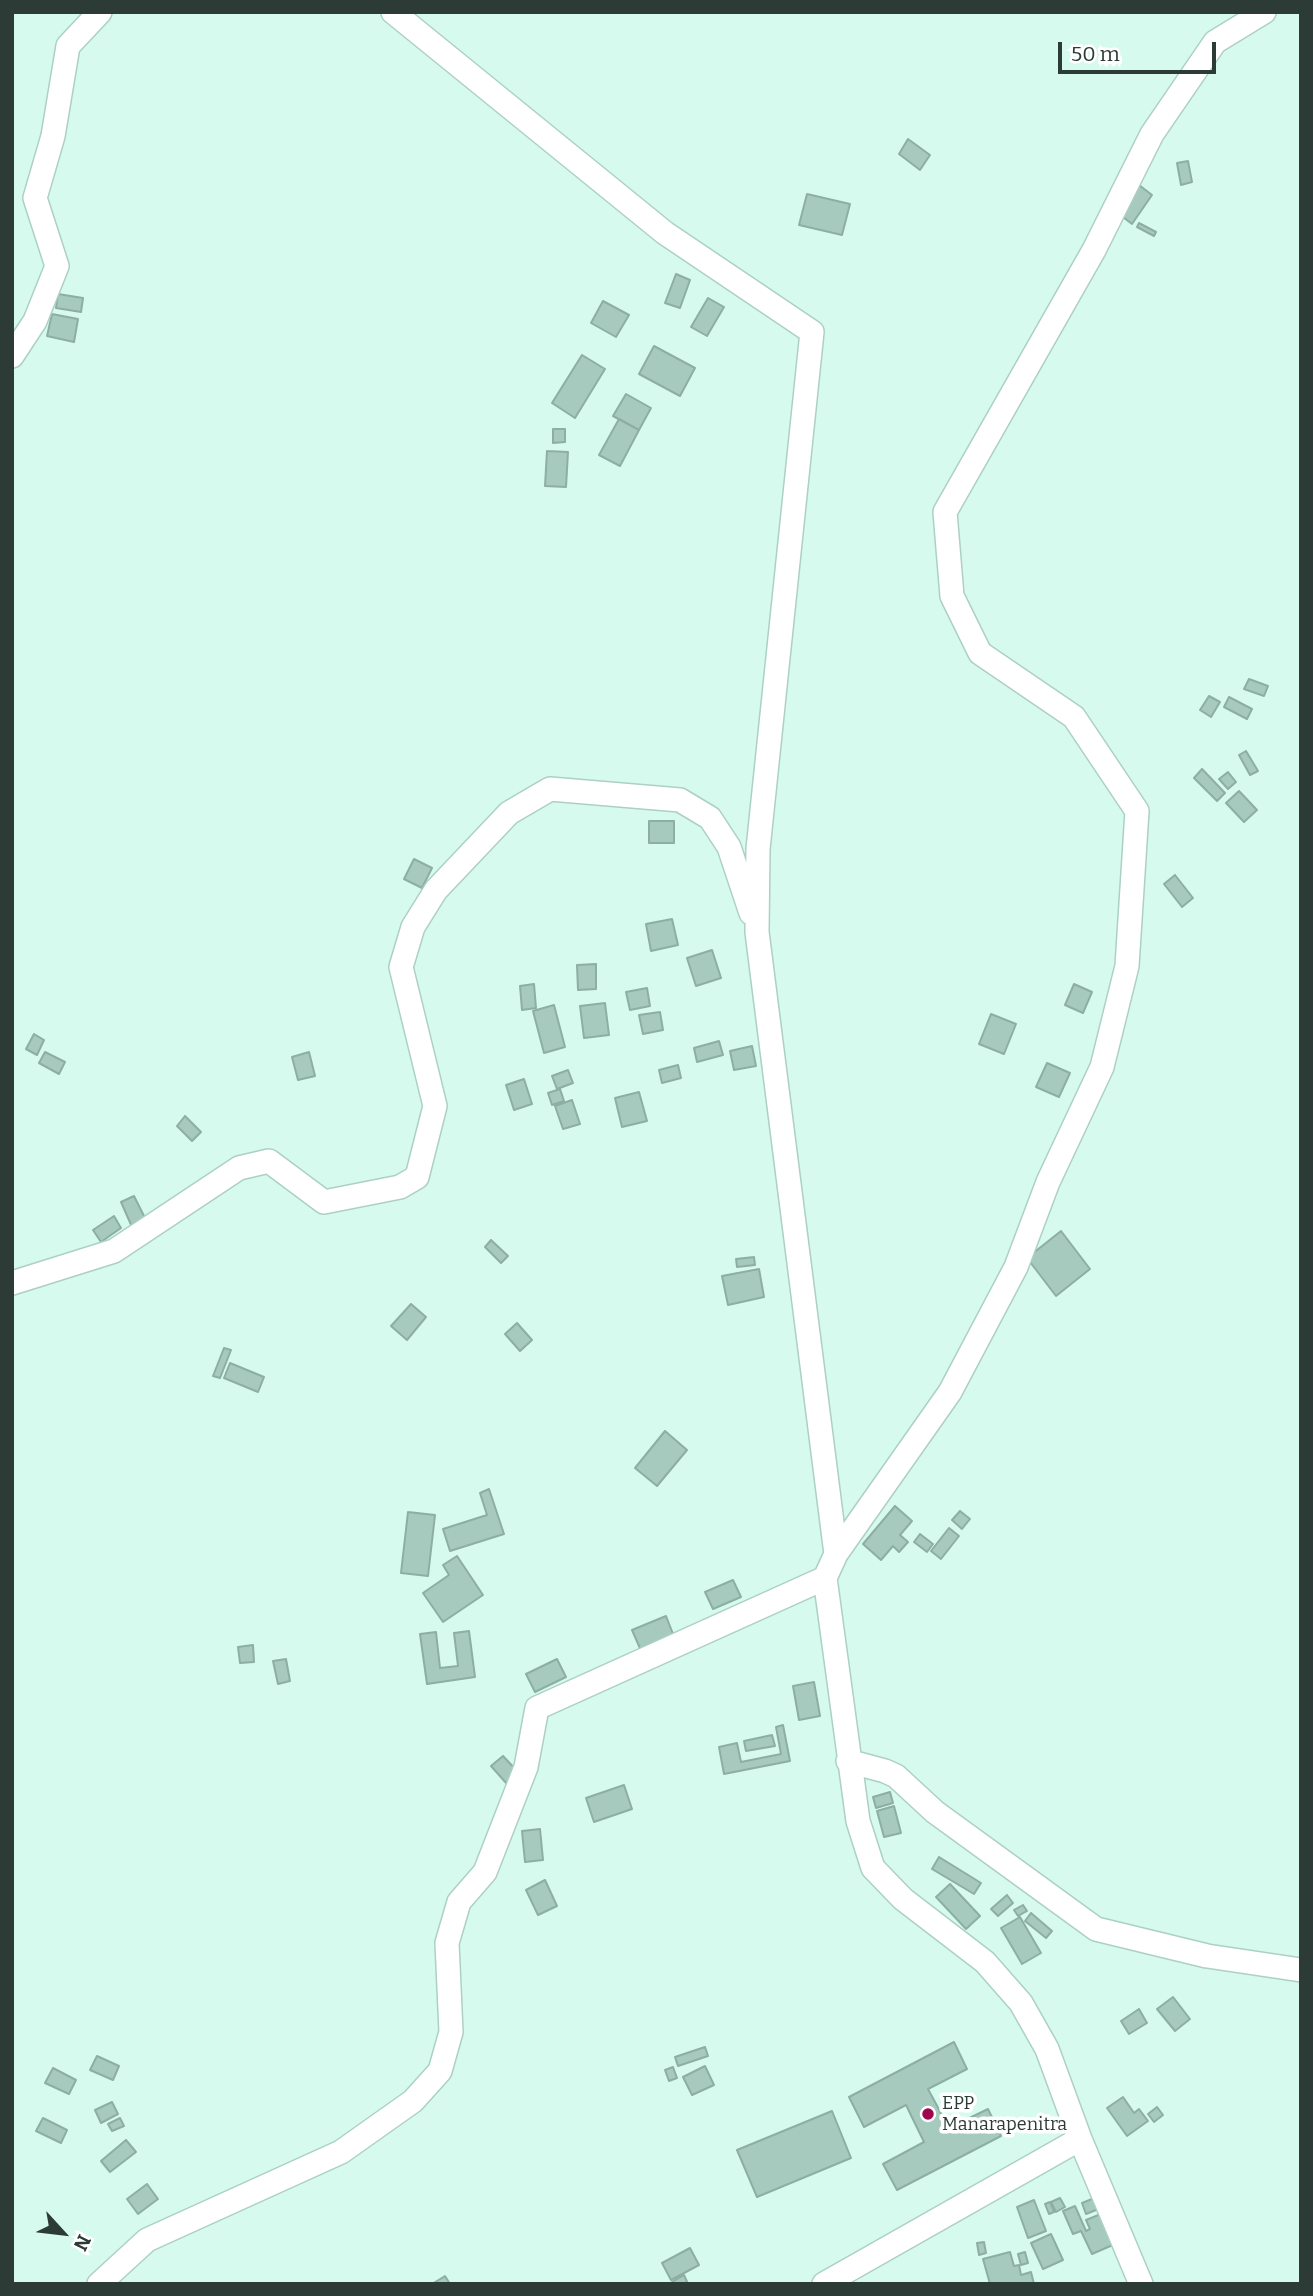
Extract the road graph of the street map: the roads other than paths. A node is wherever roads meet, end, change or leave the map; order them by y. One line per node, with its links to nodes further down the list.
1 (100, 12): 4 (street)
2 (393, 12): 5 (street)
3 (1264, 12): 7 (street)
4 (12, 356)
5 (757, 932): 6 (street); 7 (street)
6 (12, 1283)
7 (836, 1554): 8 (street)
8 (825, 1578): 9 (street); 13 (street)
9 (848, 1761): 10 (street); 11 (street)
10 (1301, 1970)
11 (1080, 2139): 12 (street); 14 (street)
12 (835, 2281)
13 (99, 2284)
14 (1140, 2284)

